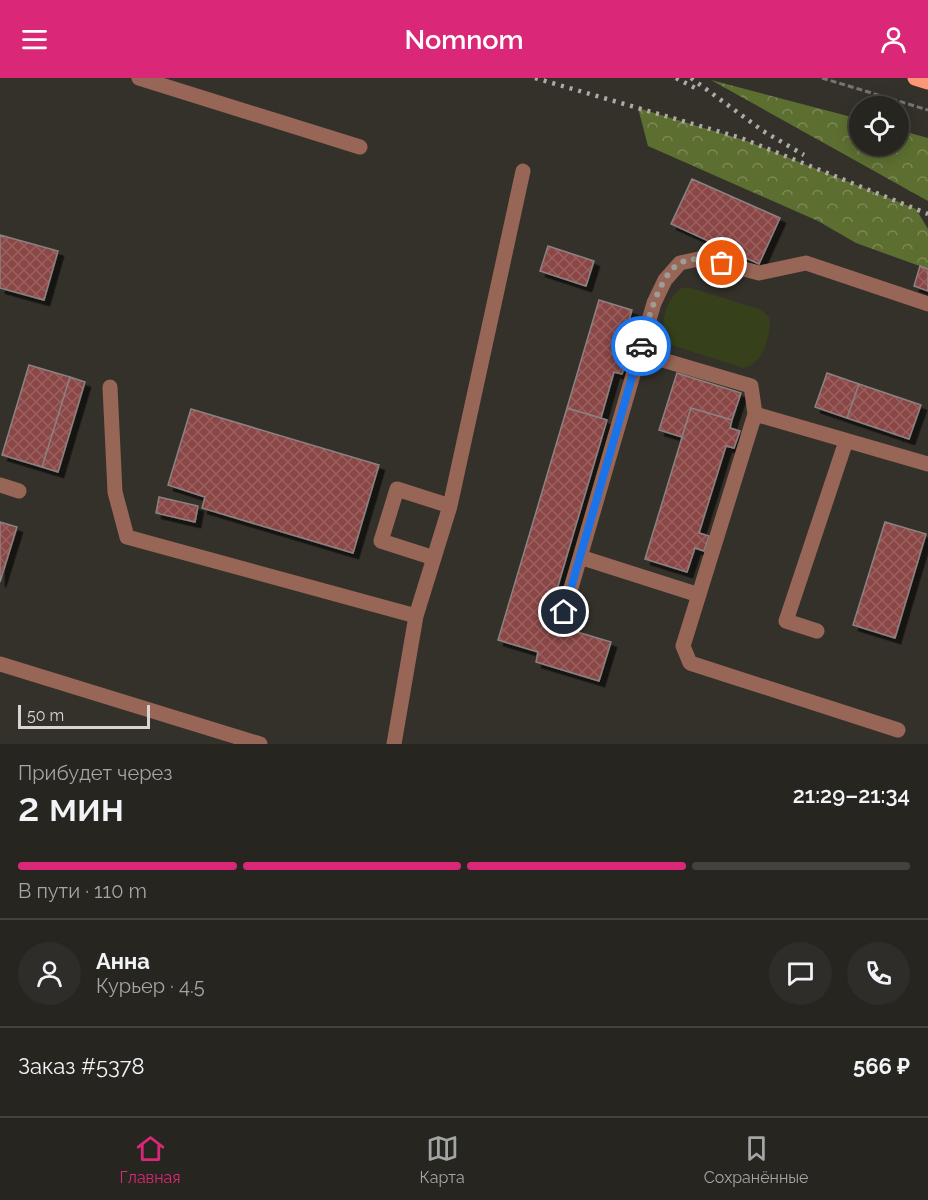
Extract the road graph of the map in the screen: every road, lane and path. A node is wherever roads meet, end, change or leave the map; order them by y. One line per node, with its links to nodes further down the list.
1 (139, 78): 6 (lane)
2 (822, 78): 5 (path)
3 (915, 78): 4 (main road)
4 (928, 82)
5 (928, 110)
6 (360, 147)
7 (523, 171): 16 (lane)
8 (928, 304): 9 (lane)
9 (639, 353): 11 (lane); 17 (lane)
10 (110, 387): 21 (lane)
11 (755, 414): 12 (lane); 19 (lane)
12 (846, 441): 13 (lane); 22 (lane)
13 (928, 464)
14 (0, 485): 15 (lane)
15 (19, 492)
16 (450, 506): 18 (lane); 18 (lane)
17 (580, 556): 19 (lane); 20 (lane)
18 (434, 558): 21 (lane)
19 (699, 595): 24 (lane)
20 (564, 612)
21 (416, 616): 26 (lane)
22 (817, 631)
23 (0, 664): 25 (lane)
24 (898, 730)
25 (260, 744)
26 (394, 744)

